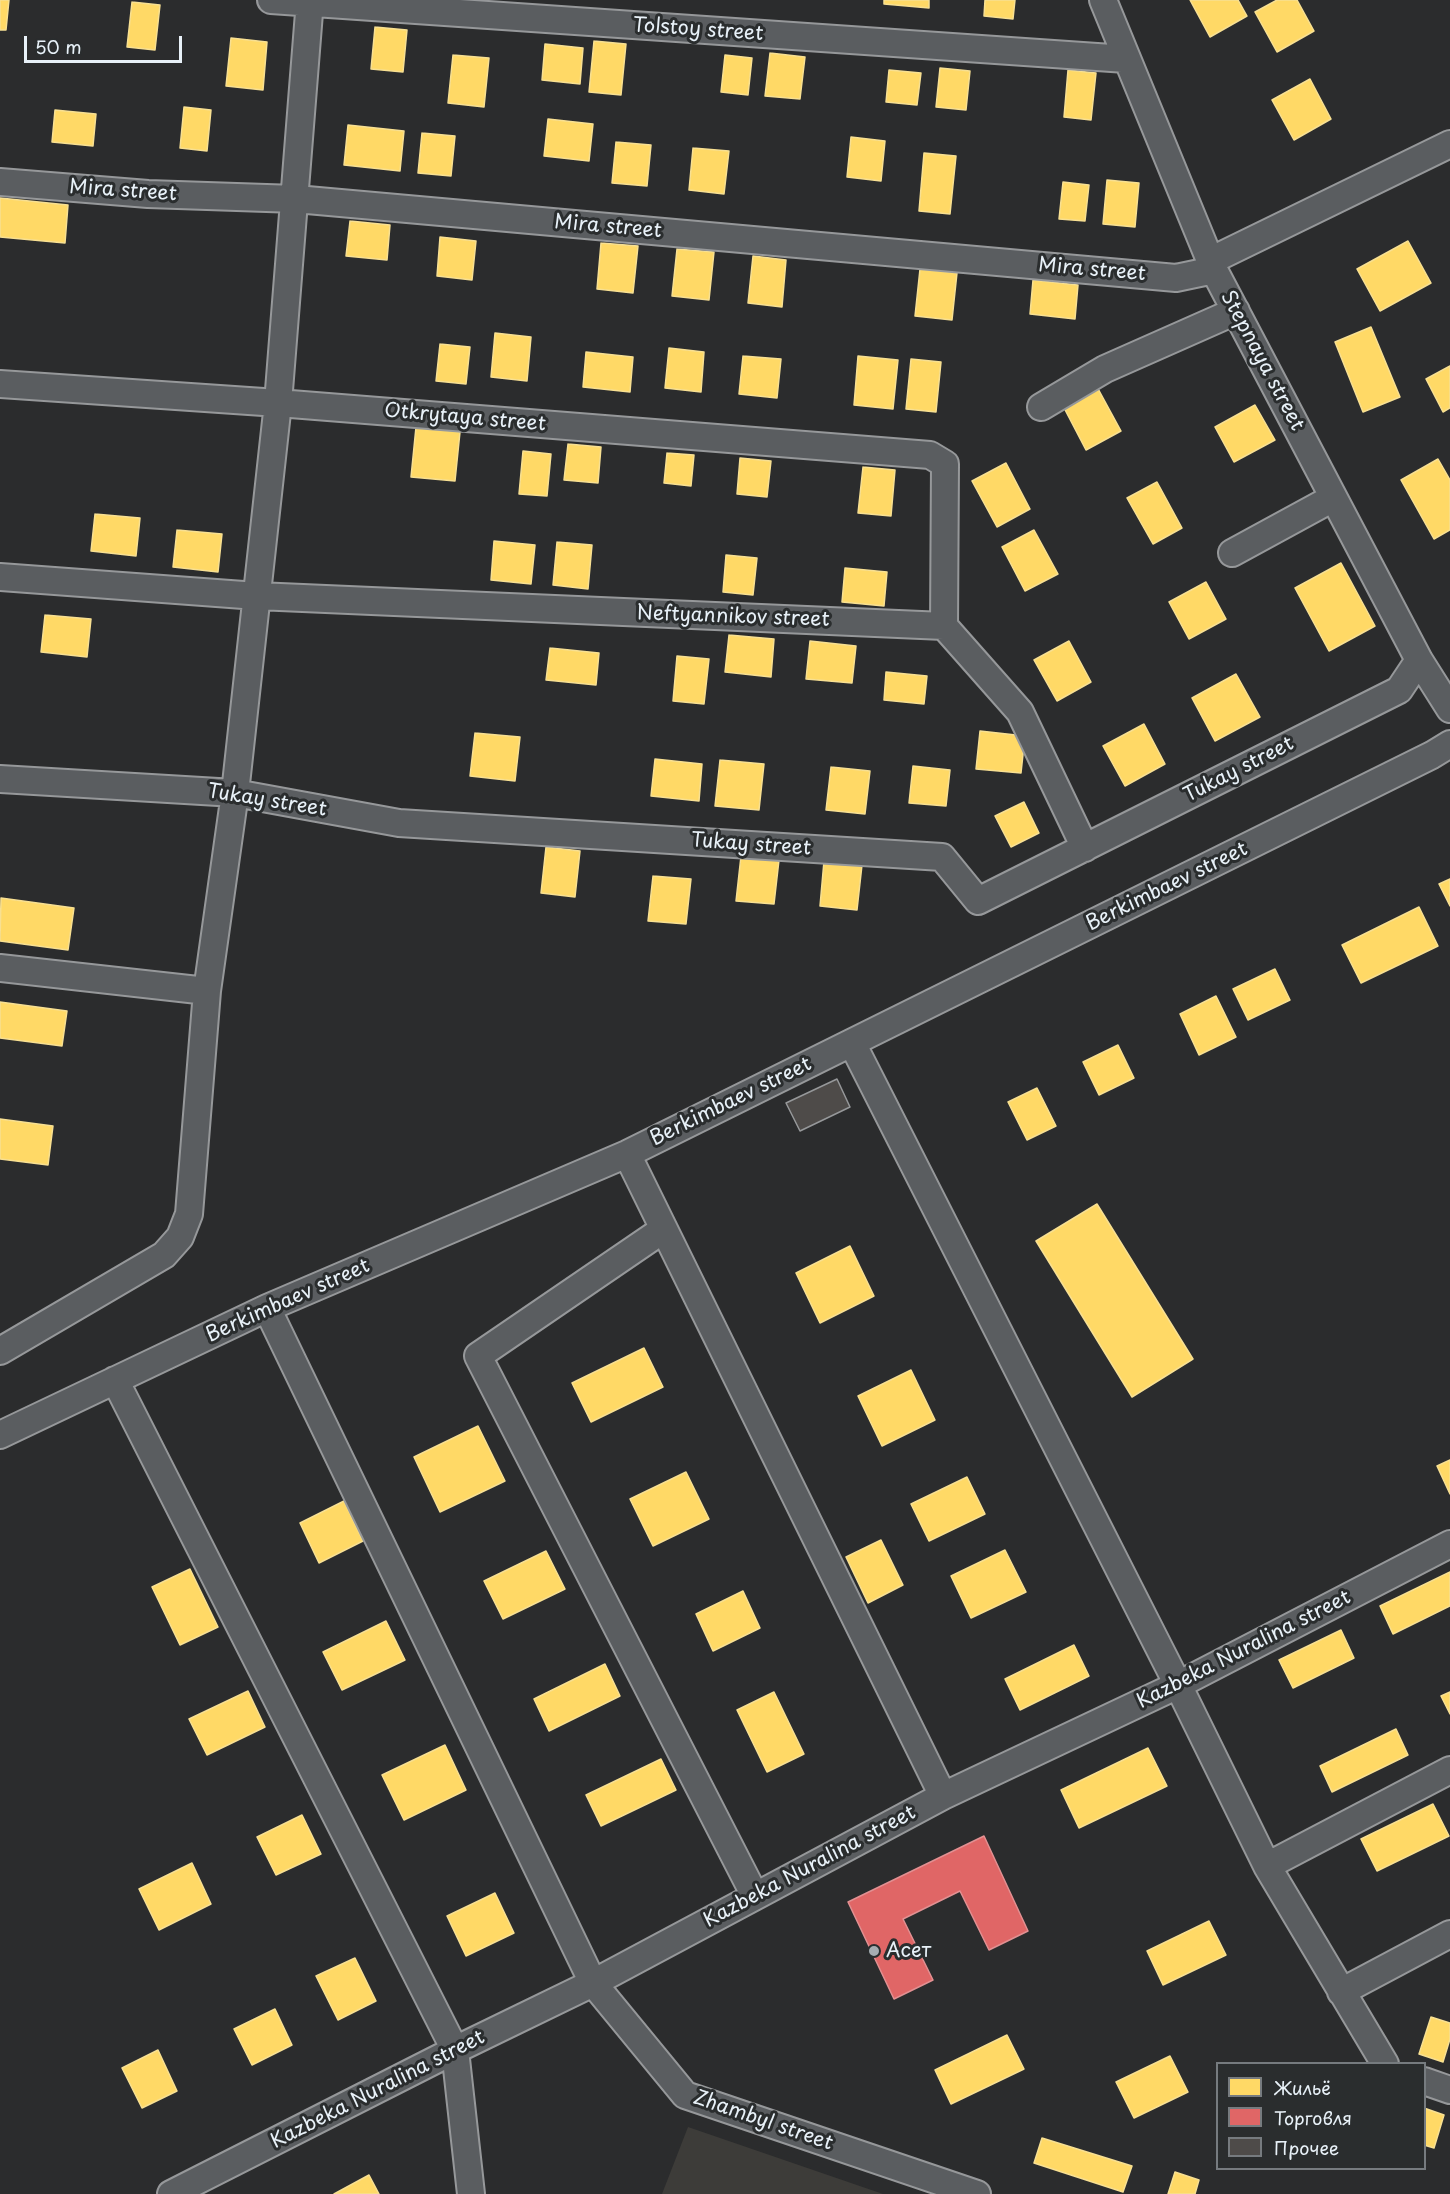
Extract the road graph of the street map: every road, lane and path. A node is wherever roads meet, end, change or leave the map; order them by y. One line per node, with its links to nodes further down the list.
1 (271, 0): 3 (street, Tolstoy street)
2 (1102, 0): 4 (street, Stepnaya street)
3 (310, 2): 4 (street, Tolstoy street); 7 (street)
4 (1126, 59): 8 (street, Stepnaya street)
5 (1450, 144): 8 (street, Mira street)
6 (0, 182): 7 (street, Mira street)
7 (296, 199): 8 (street, Mira street); 11 (street)
8 (1213, 265): 9 (street, Stepnaya street)
9 (1236, 311): 12 (street); 13 (street, Stepnaya street)
10 (0, 384): 11 (street, Otkrytaya street)
11 (278, 403): 16 (street); 17 (street, Otkrytaya street)
12 (1041, 407)
13 (1333, 498): 14 (street); 18 (street, Stepnaya street)
14 (1232, 554)
15 (0, 577): 16 (street, Neftyannikov street)
16 (257, 596): 17 (street, Neftyannikov street); 22 (street)
17 (944, 626): 23 (street)
18 (1419, 660): 19 (street, Stepnaya street); 23 (street, Tukay street)
19 (1450, 709)
20 (1450, 744): 26 (street, Berkimbaev street)
21 (0, 779): 22 (street, Tukay street)
22 (235, 793): 23 (street, Tukay street); 25 (street)
23 (1084, 848)
24 (0, 968): 25 (street)
25 (207, 991): 30 (street)
26 (852, 1043): 27 (street, Berkimbaev street); 34 (street)
27 (627, 1154): 28 (street); 29 (street, Berkimbaev street)
28 (664, 1229): 36 (street); 38 (street)
29 (267, 1308): 31 (street, Berkimbaev street); 40 (street, Zhambyl street)
30 (0, 1351)
31 (115, 1380): 32 (street, Berkimbaev street); 42 (street)
32 (0, 1435)
33 (1450, 1544): 34 (street, Kazbeka Nuralina street)
34 (1178, 1685): 36 (street, Kazbeka Nuralina street); 37 (street)
35 (1450, 1770): 37 (street)
36 (943, 1796): 38 (street, Kazbeka Nuralina street)
37 (1267, 1866): 41 (street)
38 (755, 1896): 40 (street, Kazbeka Nuralina street)
39 (1450, 1934): 41 (street)
40 (593, 1983): 42 (street, Kazbeka Nuralina street); 48 (street, Zhambyl street)
41 (1341, 1992): 43 (street)
42 (455, 2050): 46 (street, Kazbeka Nuralina street); 47 (street)
43 (1384, 2062)
44 (1426, 2081): 45 (street)
45 (1450, 2090)
46 (171, 2194)
47 (471, 2194)
48 (977, 2194)

